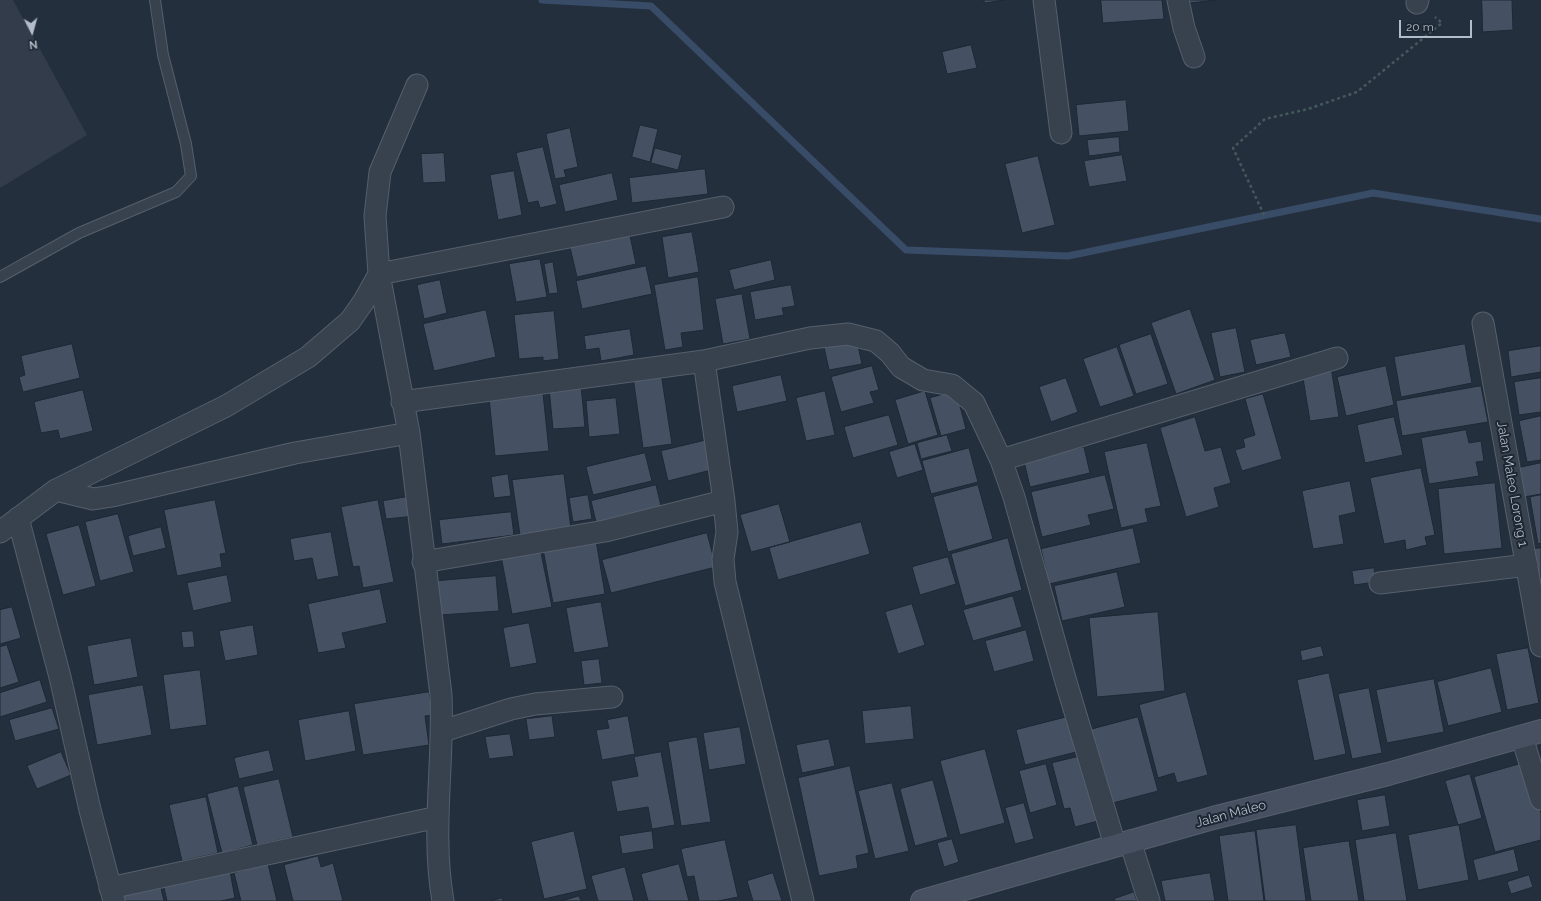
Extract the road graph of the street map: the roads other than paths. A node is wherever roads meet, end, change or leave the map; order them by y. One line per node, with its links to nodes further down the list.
1 (155, 0): 9 (lane)
2 (1044, 0): 6 (street)
3 (1178, 0): 4 (street)
4 (1194, 58)
5 (417, 85): 8 (street)
6 (1061, 133)
7 (723, 207): 8 (street)
8 (379, 274): 13 (street); 16 (street)
9 (0, 277)
10 (1483, 323): 21 (street, Jalan Maleo Lorong 1)
11 (1337, 358): 15 (street)
12 (704, 361): 13 (street); 15 (street); 17 (street)
13 (402, 402): 14 (street)
14 (409, 433): 16 (street); 20 (street)
15 (1002, 460): 29 (street)
16 (56, 490): 18 (street)
17 (724, 501): 20 (street); 32 (street)
18 (18, 518): 19 (street); 30 (street)
19 (0, 532)
20 (424, 562): 25 (street)
21 (1527, 565): 22 (street); 23 (street, Jalan Maleo Lorong 1)
22 (1380, 583)
23 (1541, 646)
24 (612, 697): 25 (street)
25 (443, 731): 28 (street)
26 (1532, 734): 27 (street); 29 (street, Jalan Maleo)
27 (1541, 799)
28 (438, 817): 30 (street); 31 (street)
29 (1123, 843): 33 (street, Jalan Maleo); 34 (street)
30 (112, 894)
31 (443, 901)
32 (803, 901)
33 (922, 901)
34 (1149, 901)

